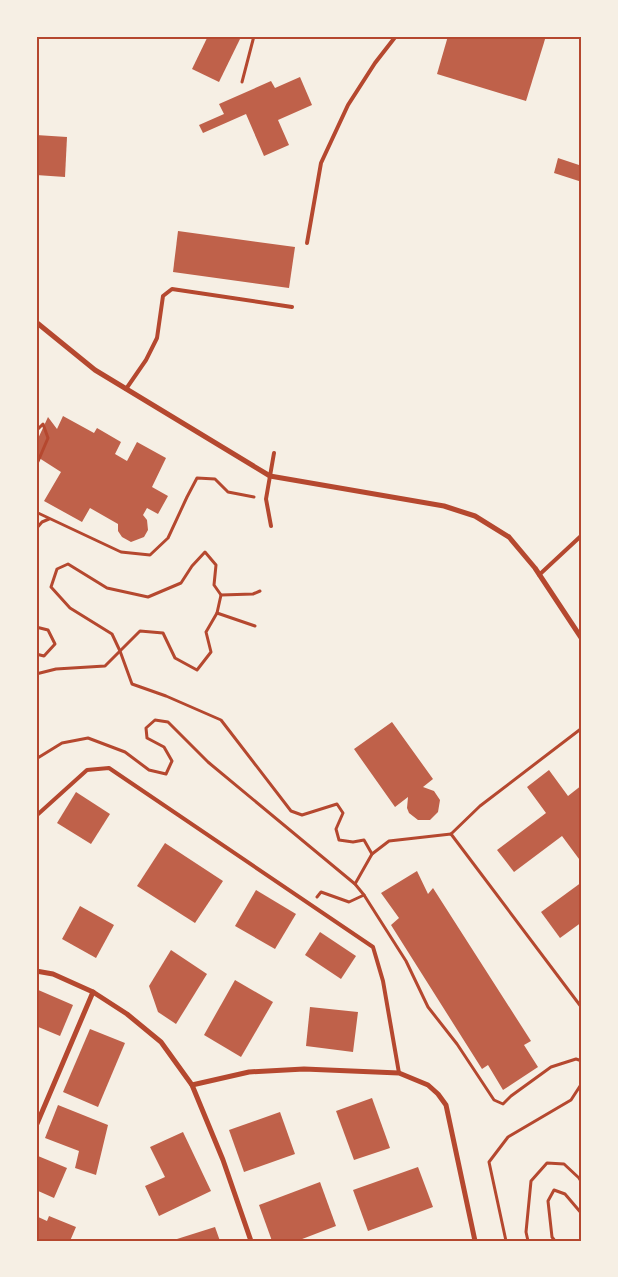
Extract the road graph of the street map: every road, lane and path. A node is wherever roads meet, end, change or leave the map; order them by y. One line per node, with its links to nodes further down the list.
1 (254, 36): 3 (path)
2 (396, 36): 4 (lane)
3 (242, 82)
4 (307, 243)
5 (292, 307): 7 (lane)
6 (36, 322): 7 (street)
7 (126, 389): 11 (street)
8 (36, 431): 10 (path)
9 (274, 453): 11 (lane)
10 (36, 466)
11 (270, 476): 12 (lane); 18 (street)
12 (266, 499): 14 (path); 15 (lane)
13 (36, 510): 14 (path)
14 (51, 519): 16 (path)
15 (271, 526)
16 (36, 529)
17 (582, 535): 18 (lane)
18 (539, 575): 24 (street)
19 (260, 591): 20 (path)
20 (221, 595): 21 (path); 25 (path)
21 (218, 613): 22 (path); 25 (path)
22 (255, 626)
23 (36, 627): 26 (path)
24 (582, 639)
25 (120, 651): 27 (path); 32 (path)
26 (36, 654)
27 (36, 674)
28 (582, 728): 31 (path)
29 (36, 759): 33 (path)
30 (36, 816): 35 (lane)
31 (451, 834): 32 (path); 38 (path)
32 (372, 854): 33 (path)
33 (355, 884): 34 (path)
34 (364, 895): 35 (path); 39 (path)
35 (310, 904): 40 (lane)
36 (36, 971): 37 (street)
37 (93, 992): 42 (street); 43 (street)
38 (582, 1008)
39 (582, 1061)
40 (399, 1073): 42 (street); 47 (street)
41 (582, 1083): 48 (path)
42 (192, 1085): 46 (street)
43 (36, 1126)
44 (582, 1183): 49 (path)
45 (582, 1214): 50 (path)
46 (251, 1241)
47 (475, 1241)
48 (506, 1241)
49 (528, 1241)
50 (555, 1241)

